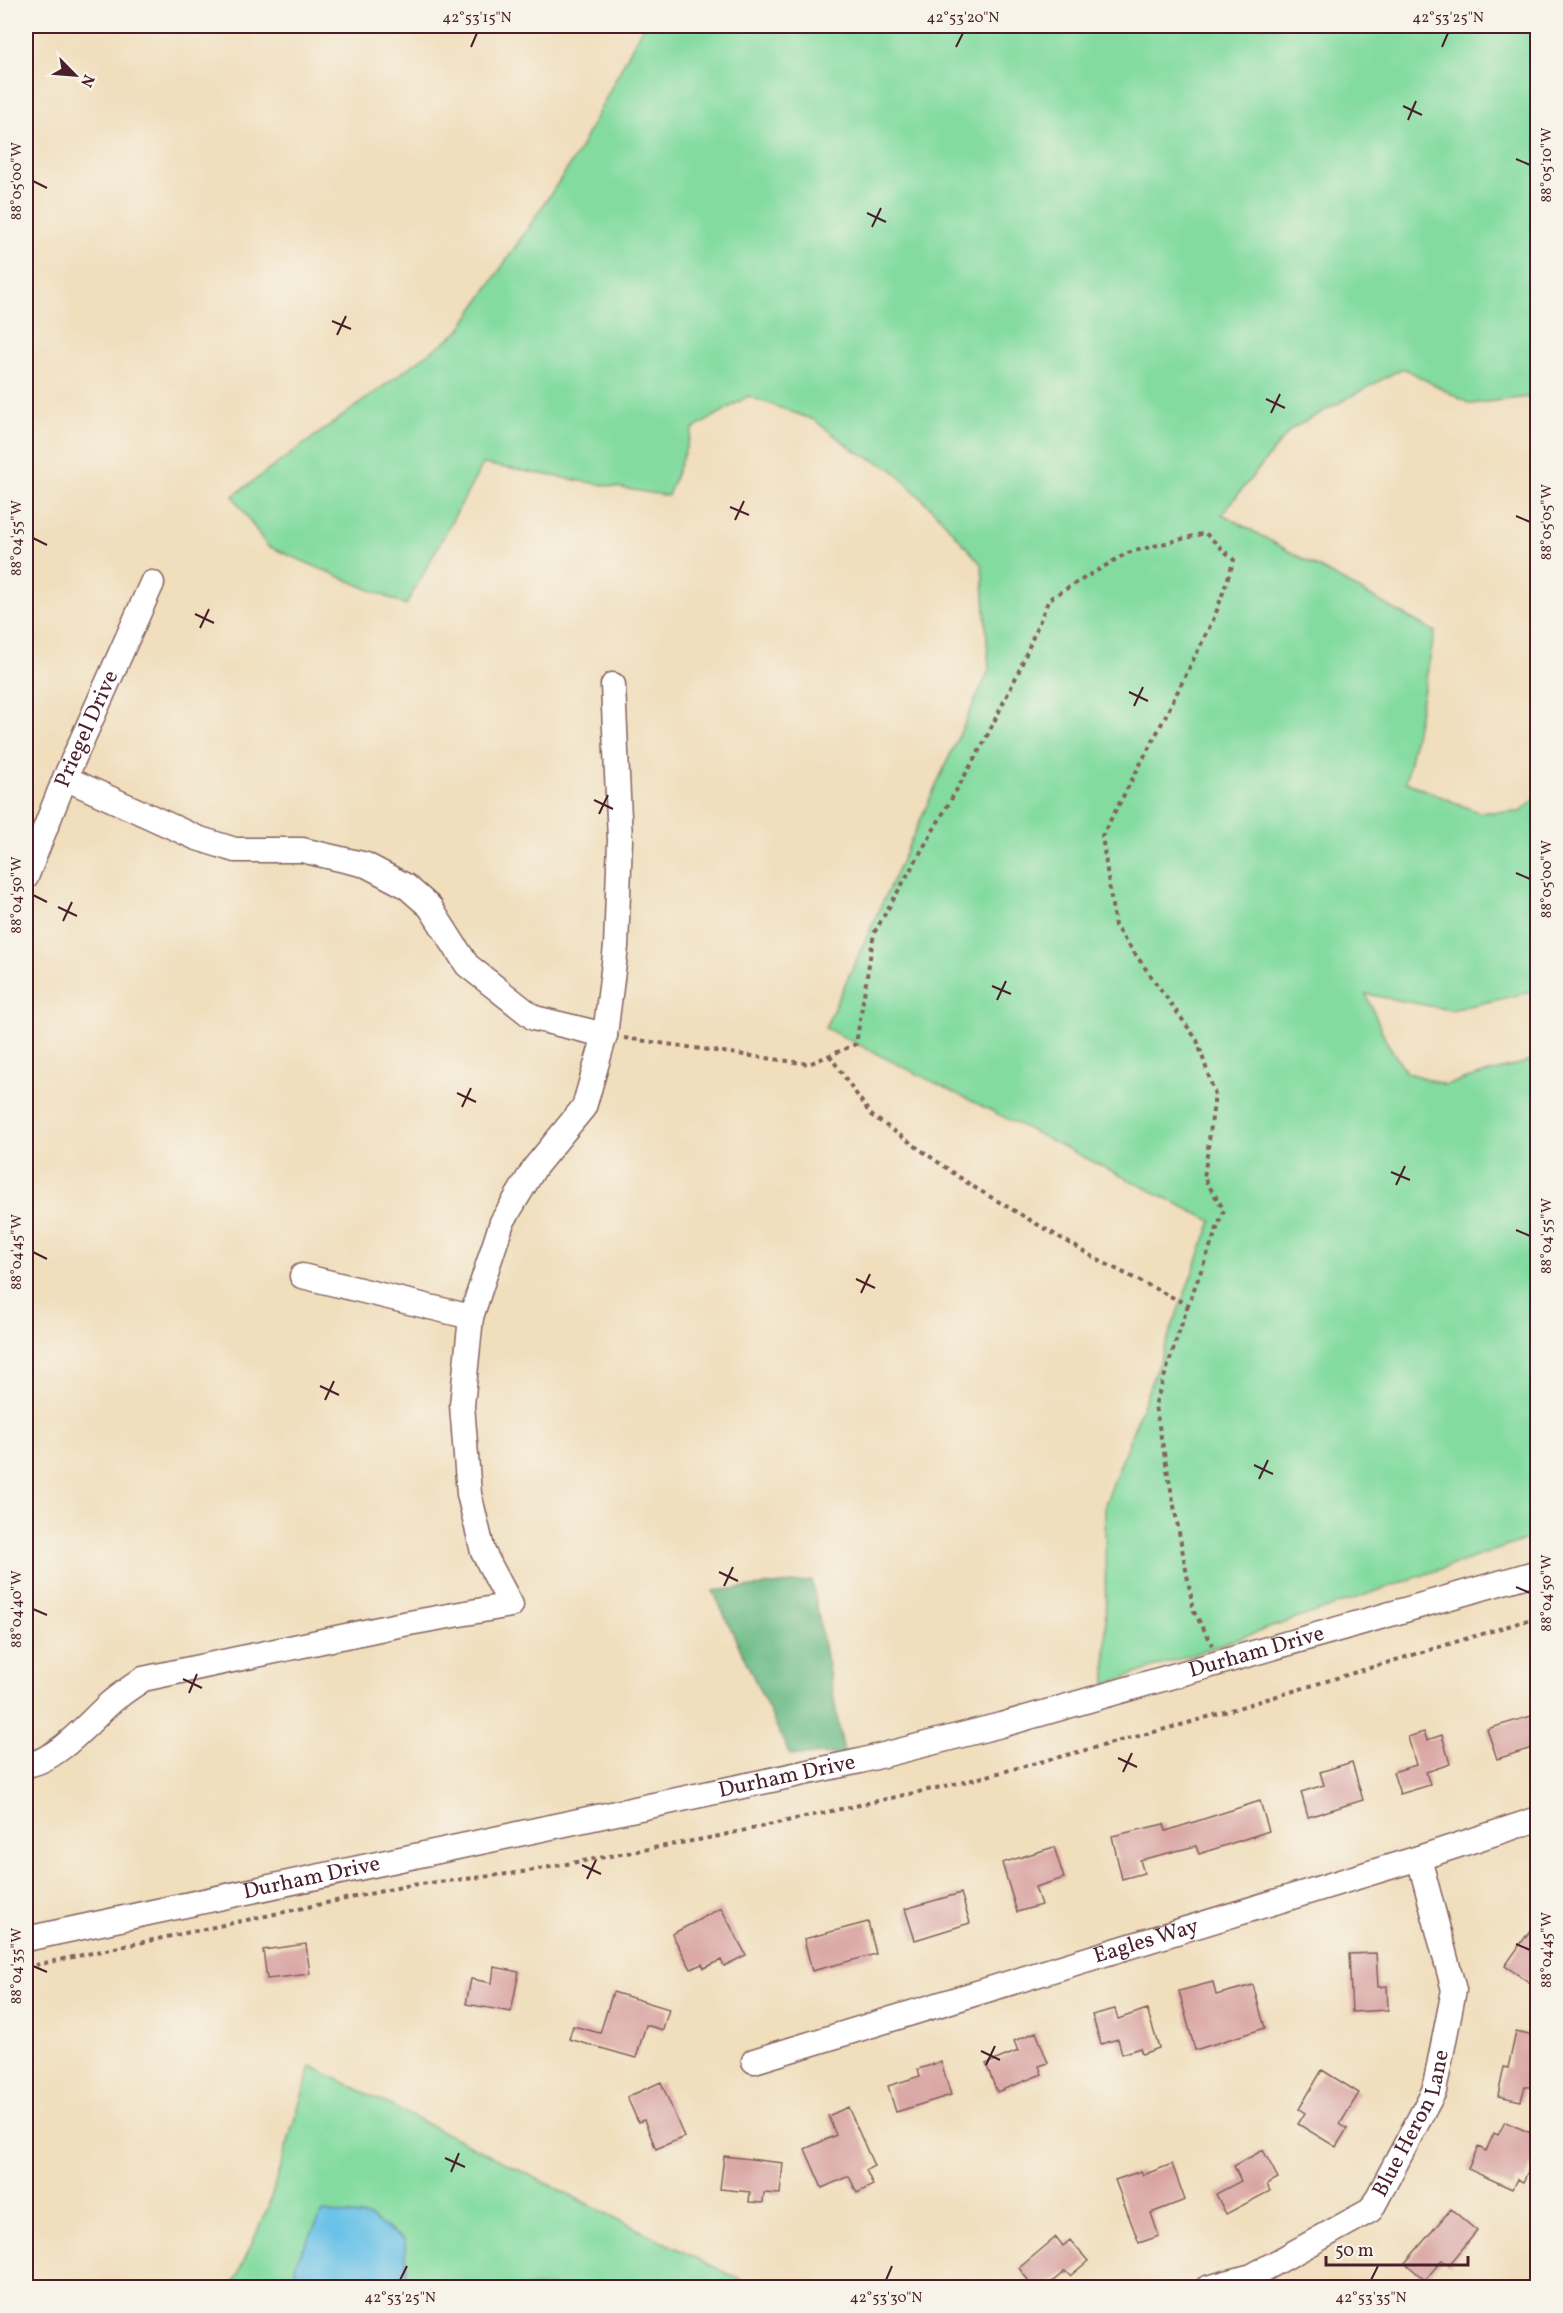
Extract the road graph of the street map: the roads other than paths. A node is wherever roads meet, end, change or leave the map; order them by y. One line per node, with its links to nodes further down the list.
1 (152, 583): 3 (street, Priegel Drive)
2 (613, 685): 5 (street)
3 (65, 778): 4 (street, Priegel Drive); 5 (street)
4 (26, 877)
5 (605, 1035): 7 (street)
6 (302, 1276): 7 (street)
7 (471, 1317): 9 (street)
8 (1538, 1572): 12 (street, Durham Drive)
9 (26, 1765)
10 (1538, 1819): 11 (street, Eagles Way)
11 (1419, 1858): 13 (street, Eagles Way); 14 (street, Blue Heron Lane)
12 (26, 1939)
13 (754, 2061)
14 (1207, 2288)

